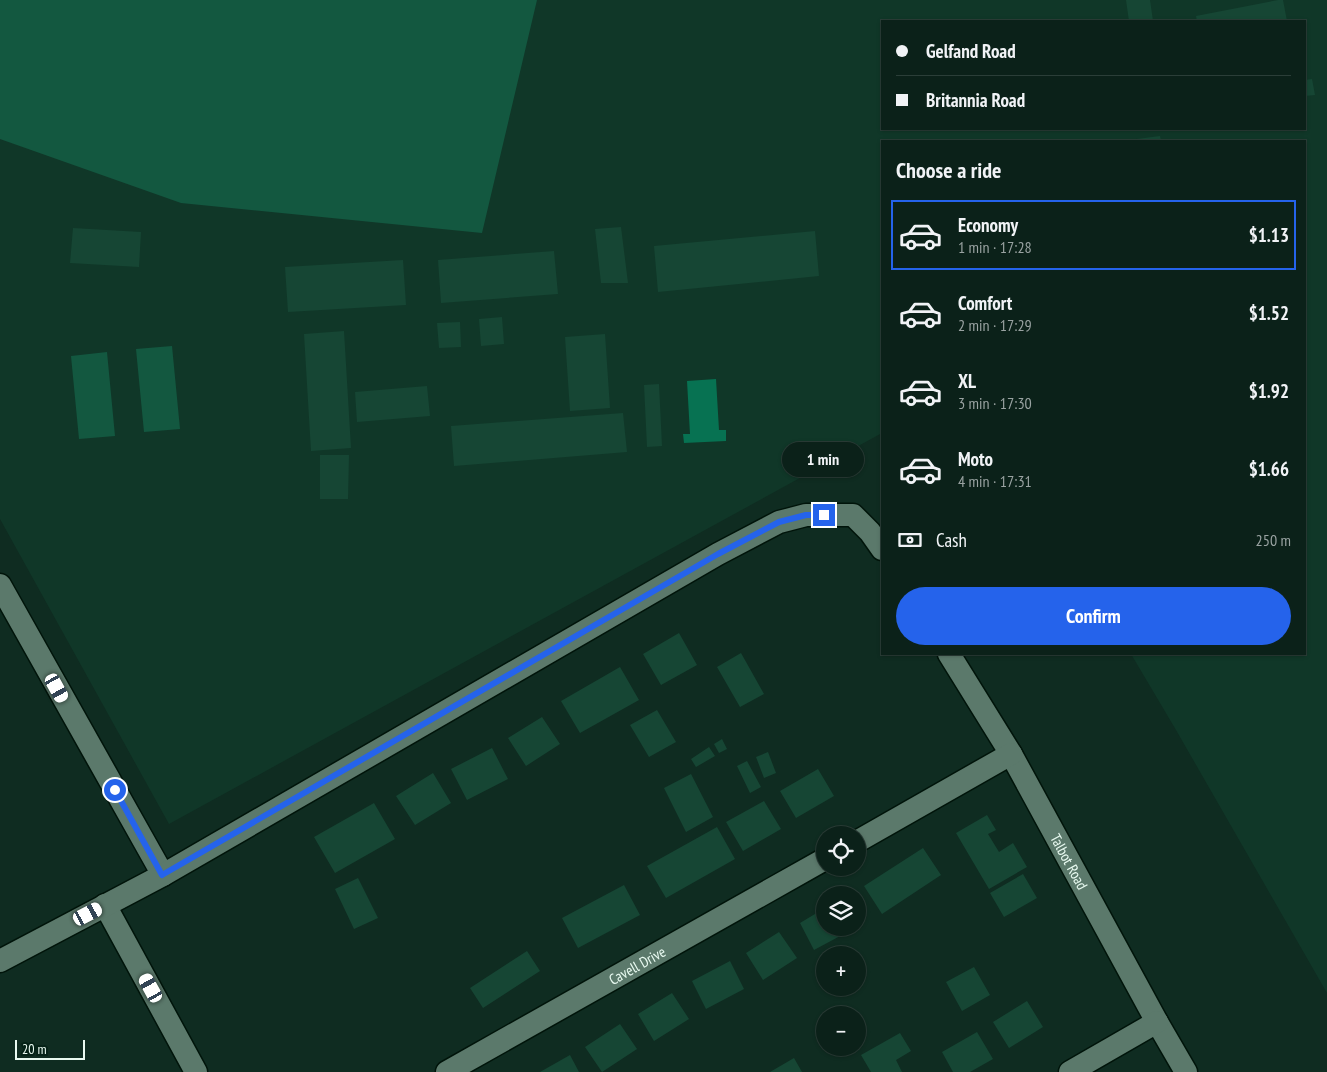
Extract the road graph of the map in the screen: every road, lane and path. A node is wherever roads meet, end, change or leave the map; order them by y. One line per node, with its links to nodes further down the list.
1 (881, 548): 7 (street)
2 (0, 585): 7 (street)
3 (950, 655): 4 (street, Talbot Road)
4 (1011, 754): 5 (street); 10 (street, Talbot Road)
5 (866, 836)
6 (816, 864): 12 (street, Cavell Drive)
7 (162, 875): 8 (street)
8 (105, 905): 9 (street); 11 (street)
9 (0, 961)
10 (1157, 1022): 13 (street); 14 (street, Talbot Road)
11 (196, 1072)
12 (447, 1072)
13 (1070, 1072)
14 (1186, 1072)

